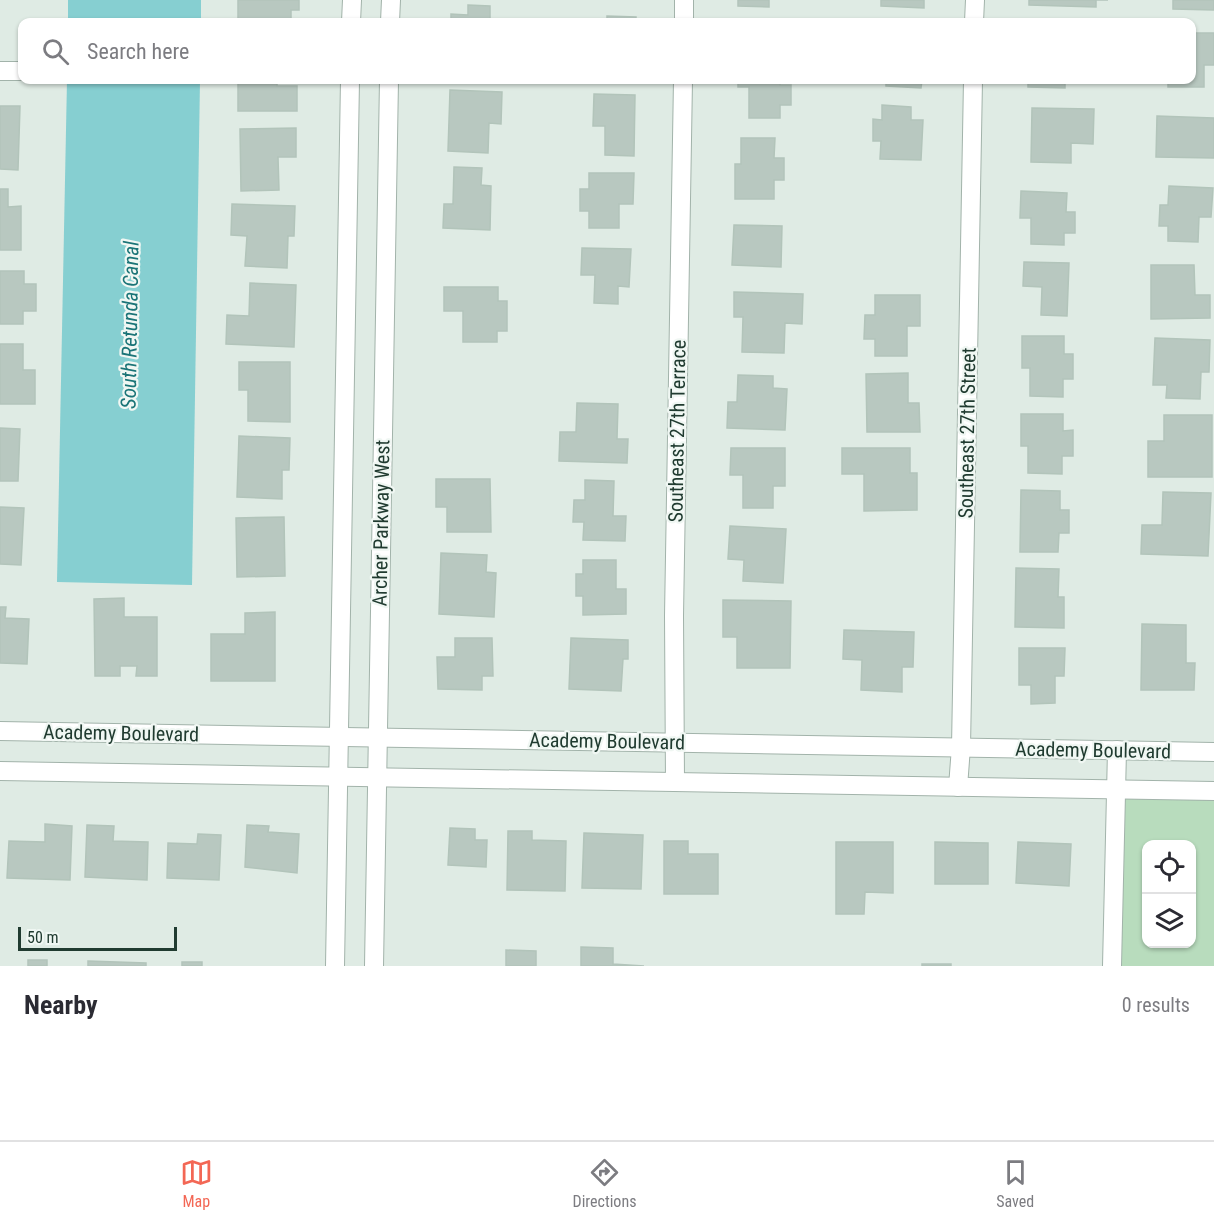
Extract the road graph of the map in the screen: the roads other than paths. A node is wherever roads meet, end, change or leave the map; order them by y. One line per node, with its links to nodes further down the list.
1 (352, 0): 5 (street)
2 (391, 0): 6 (street)
3 (684, 0): 7 (street)
4 (975, 0): 8 (street)
5 (351, 18)
6 (390, 18)
7 (684, 18)
8 (974, 18)
9 (0, 70): 10 (street)
10 (18, 71)
11 (350, 84): 16 (street, Archer Parkway West)
12 (389, 84): 17 (street, Archer Parkway West)
13 (683, 84): 18 (street, Southeast 27th Terrace)
14 (973, 84): 19 (street, Southeast 27th Street)
15 (0, 731): 16 (street, Academy Boulevard)
16 (339, 736): 17 (street, Academy Boulevard); 23 (street, Archer Parkway West)
17 (377, 737): 18 (street, Academy Boulevard); 24 (street, Archer Parkway West)
18 (674, 742): 19 (street, Academy Boulevard); 25 (street, Southeast 27th Terrace)
19 (962, 747): 20 (street, Academy Boulevard); 26 (street, Southeast 27th Street)
20 (1117, 750): 21 (street, Academy Boulevard); 27 (street)
21 (1214, 752)
22 (0, 771): 23 (street, Academy Boulevard)
23 (338, 777): 24 (street, Academy Boulevard); 29 (street, Archer Parkway West)
24 (377, 778): 25 (street, Academy Boulevard); 30 (street, Archer Parkway West)
25 (675, 782): 26 (street, Academy Boulevard)
26 (958, 787): 27 (street, Academy Boulevard)
27 (1116, 789): 28 (street, Academy Boulevard); 31 (street)
28 (1214, 791)
29 (335, 966)
30 (374, 966)
31 (1112, 966)

